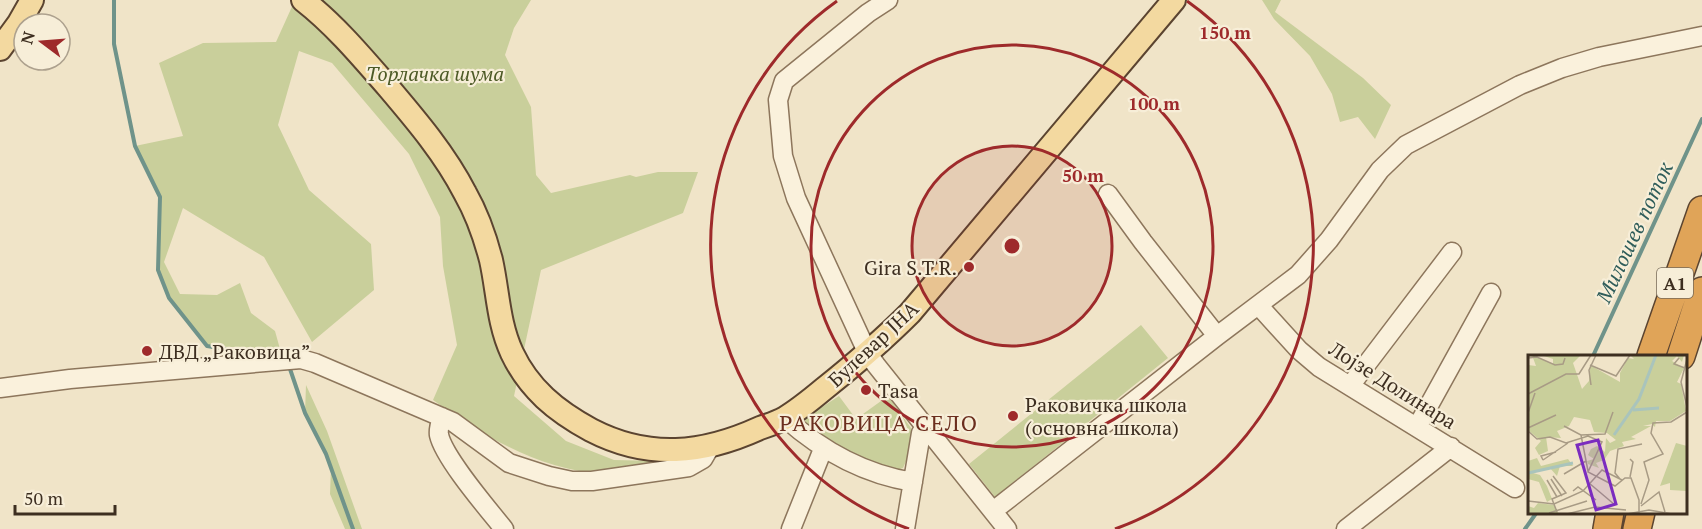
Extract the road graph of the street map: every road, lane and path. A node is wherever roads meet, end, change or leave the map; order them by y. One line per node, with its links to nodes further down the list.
1 (32, 0): 6 (main road)
2 (303, 0): 23 (main road, Булевар ЈНА)
3 (888, 0): 14 (street)
4 (1174, 0): 14 (main road, Булевар ЈНА)
5 (1702, 36): 12 (street)
6 (0, 49)
7 (1108, 194): 13 (street)
8 (1702, 210): 15 (highway, A1)
9 (1452, 252): 17 (street)
10 (1702, 291): 16 (highway, A1)
11 (1491, 293): 22 (street)
12 (1259, 306): 13 (street); 17 (street, Лојзе Долинара)
13 (1217, 336): 28 (street)
14 (868, 354): 20 (main road, Булевар ЈНА); 21 (street)
15 (1652, 355)
16 (1682, 355)
17 (1350, 386): 22 (street, Лојзе Долинара)
18 (0, 388): 19 (street)
19 (442, 417): 23 (street); 31 (street)
20 (785, 418): 23 (main road, Булевар ЈНА); 25 (street)
21 (926, 426): 26 (street); 28 (street)
22 (1416, 427): 24 (street, Лојзе Долинара)
23 (710, 447)
24 (1450, 447): 27 (street, Лојзе Долинара); 35 (street)
25 (823, 449): 26 (street); 32 (street)
26 (913, 482): 33 (street)
27 (1515, 488)
28 (993, 511): 34 (street)
29 (1610, 514): 36 (highway)
30 (1641, 514): 37 (highway)
31 (504, 529)
32 (791, 529)
33 (905, 529)
34 (1007, 529)
35 (1346, 529)
36 (1607, 529)
37 (1637, 529)

